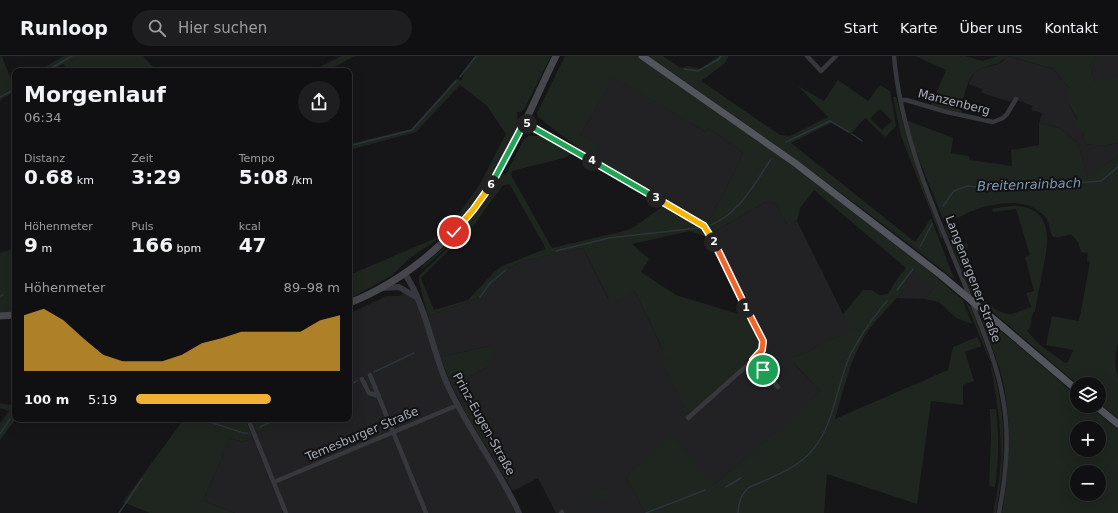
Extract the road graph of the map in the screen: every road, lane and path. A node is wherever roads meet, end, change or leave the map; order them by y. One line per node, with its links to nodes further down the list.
1 (556, 56): 8 (main road)
2 (642, 56): 18 (main road, bridge)
3 (807, 56): 4 (street)
4 (836, 56)
5 (894, 56): 7 (street, Langenargener Straße)
6 (1016, 99): 7 (street, Manzenberg)
7 (900, 100): 31 (street, Langenargener Straße)
8 (524, 123): 9 (main road); 15 (street)
9 (405, 274): 10 (main road); 11 (street, Prinz-Eugen-Straße)
10 (379, 289): 11 (street); 12 (main road)
11 (418, 298): 21 (street, Prinz-Eugen-Straße)
12 (352, 302)
13 (12, 315): 14 (main road)
14 (0, 316)
15 (753, 360): 19 (street); 23 (street)
16 (370, 375): 20 (street)
17 (362, 379): 20 (street)
18 (1070, 384)
19 (778, 387)
20 (379, 396): 26 (street)
21 (458, 405): 26 (street, Temesburger Straße); 30 (street, Prinz-Eugen-Straße)
22 (1105, 413): 25 (main road)
23 (688, 418)
24 (249, 422): 27 (street)
25 (1118, 424)
26 (394, 432): 27 (street, Temesburger Straße); 29 (street)
27 (274, 482): 28 (street)
28 (286, 513)
29 (426, 513)
30 (519, 513)
31 (999, 513)

